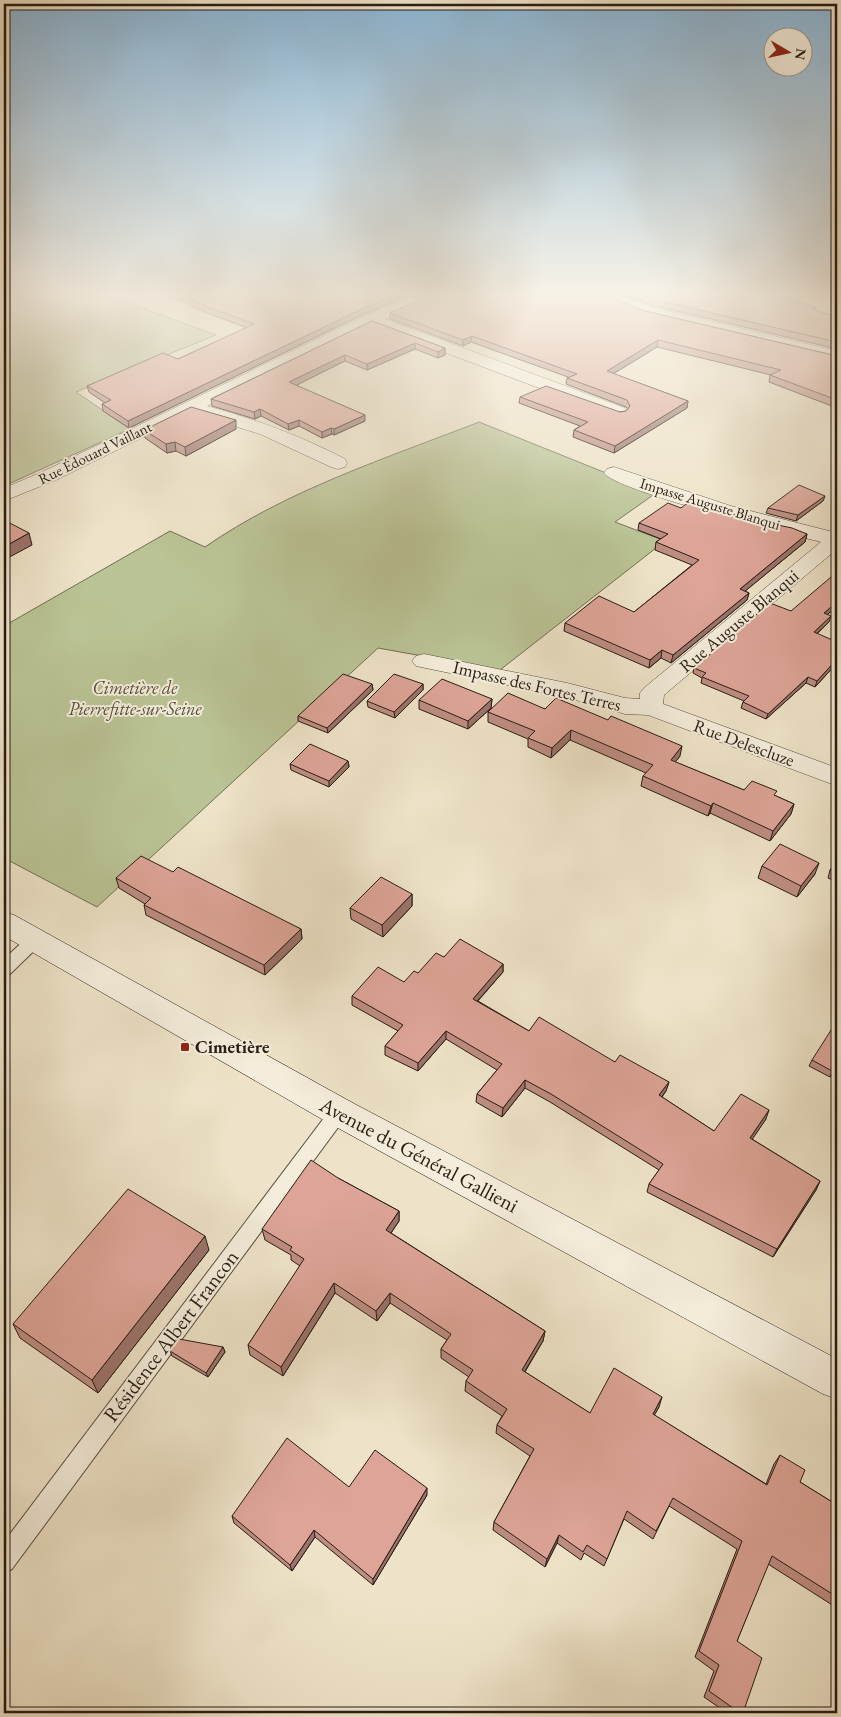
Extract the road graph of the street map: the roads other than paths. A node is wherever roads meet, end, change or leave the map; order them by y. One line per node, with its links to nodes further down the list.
1 (259, 374): 3 (street, Rue Édouard Vaillant)
2 (518, 374): 4 (street)
3 (191, 407): 5 (street); 7 (street, Rue Édouard Vaillant)
4 (619, 412)
5 (338, 463)
6 (614, 474): 8 (street, Impasse Auguste Blanqui)
7 (4, 495)
8 (837, 539): 10 (street, Rue Auguste Blanqui)
9 (424, 661): 10 (street, Impasse des Fortes Terres)
10 (651, 708): 11 (street, Rue Delescluze)
11 (837, 778)
12 (4, 923): 13 (street, Avenue du Général Gallieni)
13 (35, 940): 14 (lane); 15 (street, Avenue du Général Gallieni)
14 (4, 970)
15 (339, 1112): 16 (street, Avenue du Général Gallieni); 17 (lane, Résidence Albert Francon)
16 (837, 1380)
17 (4, 1561)

